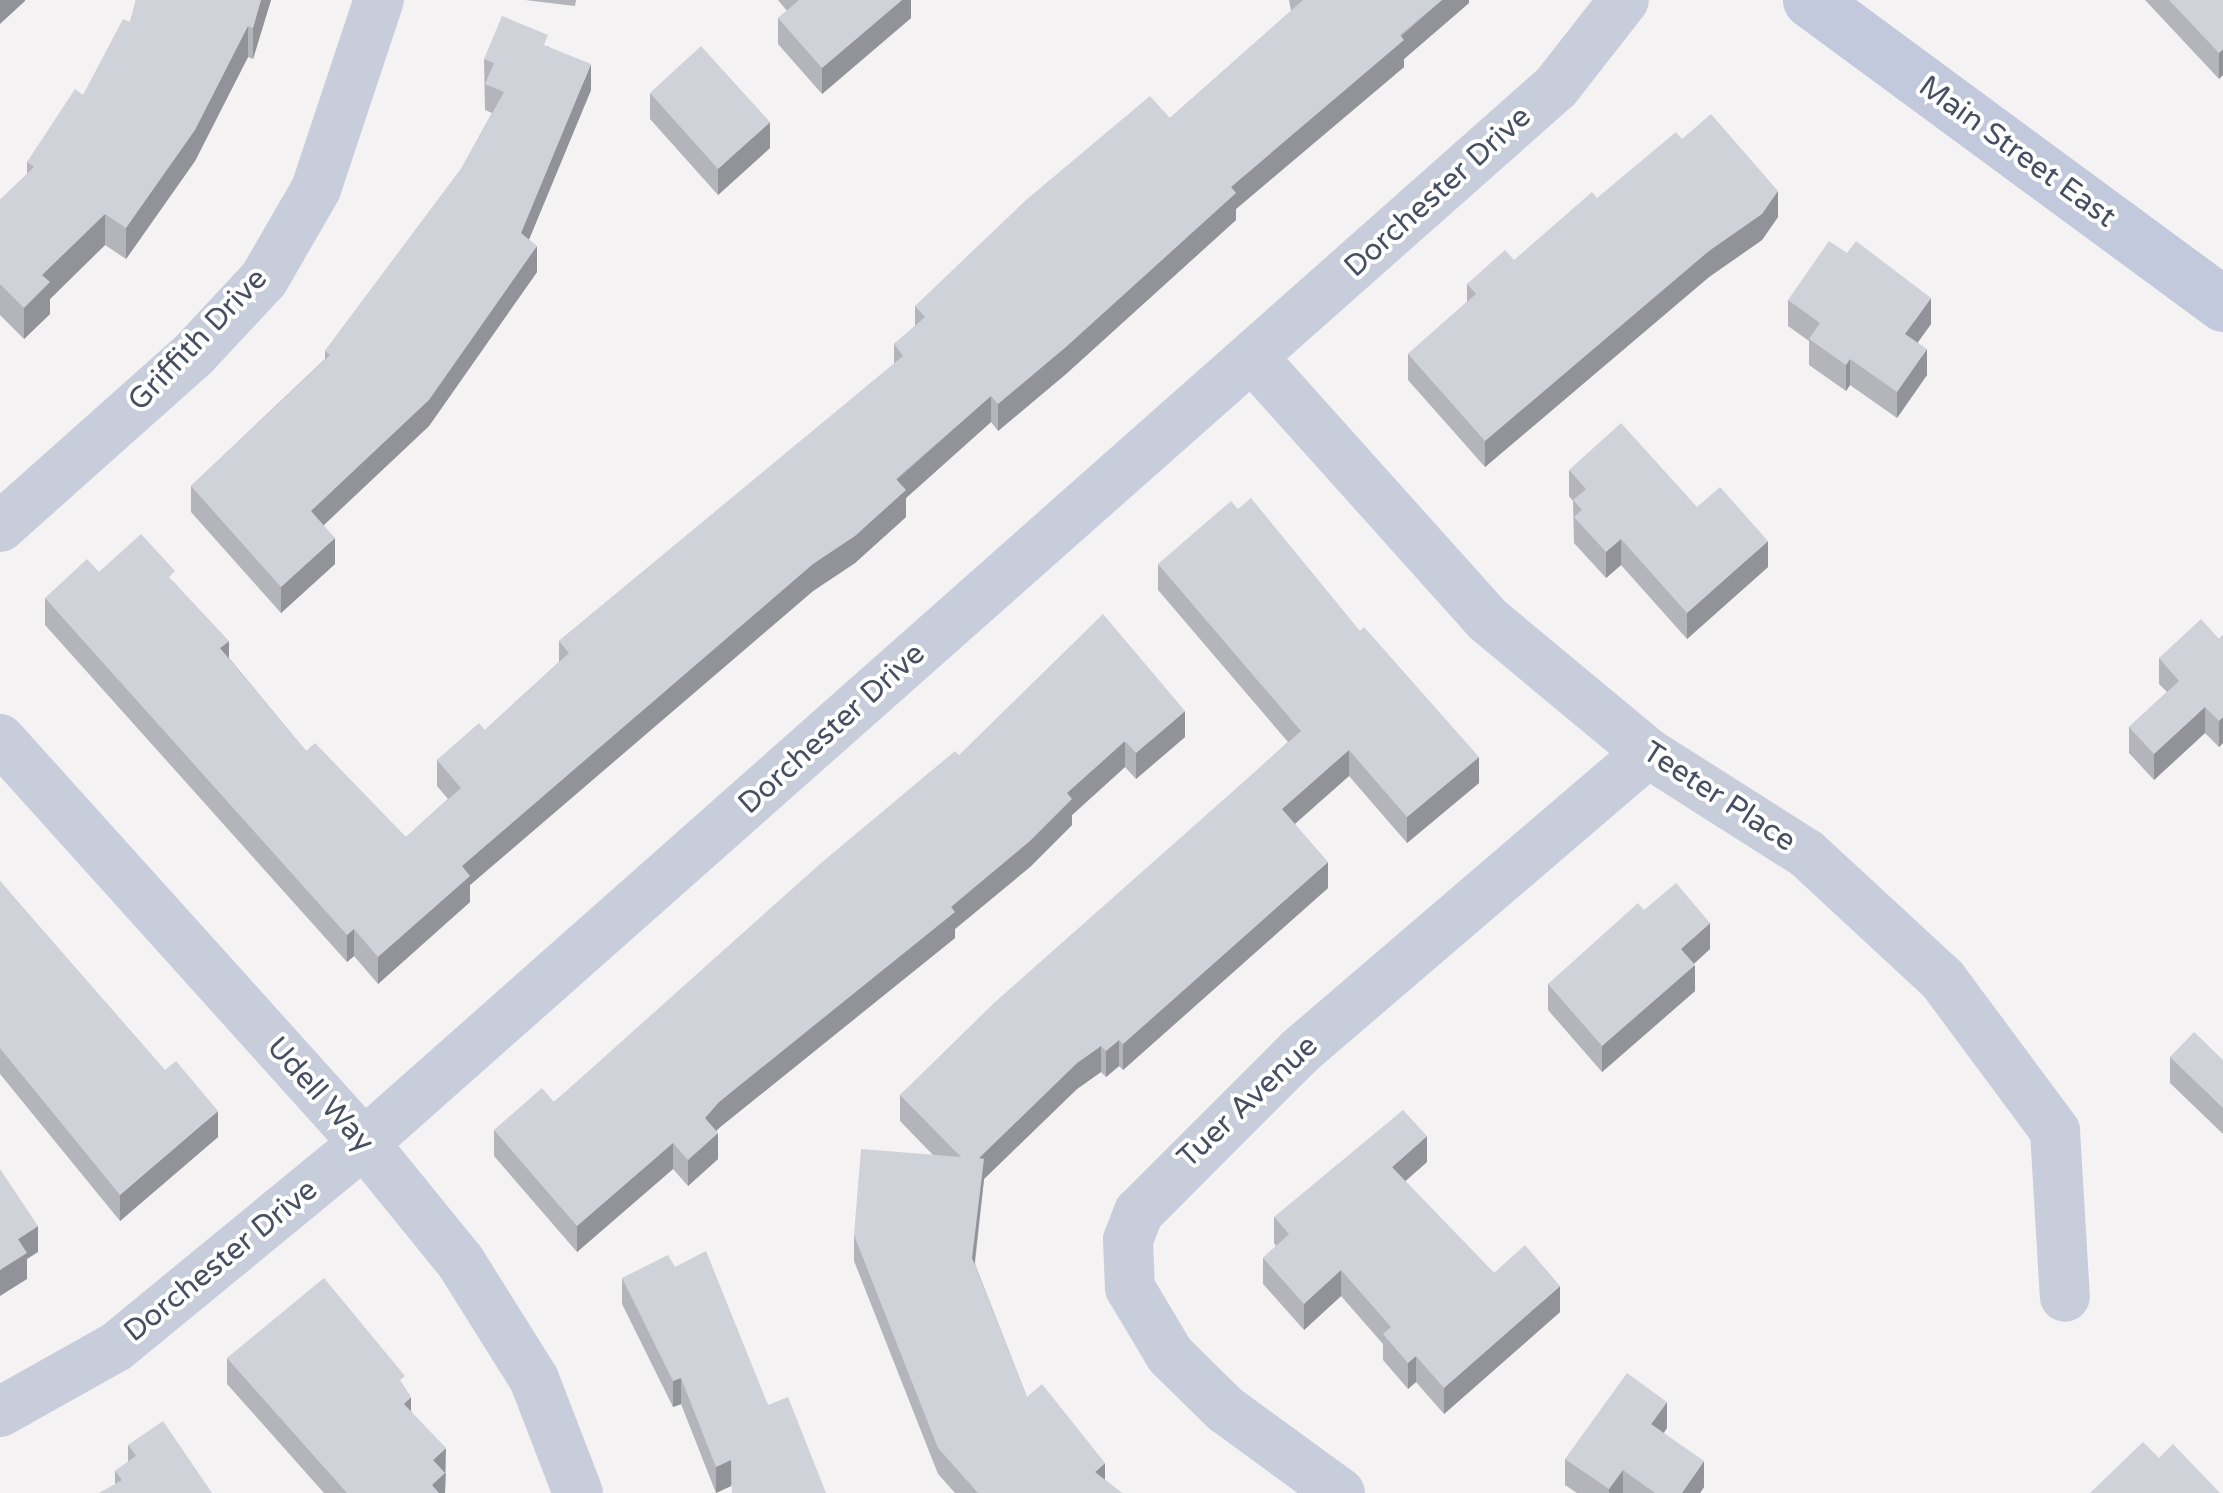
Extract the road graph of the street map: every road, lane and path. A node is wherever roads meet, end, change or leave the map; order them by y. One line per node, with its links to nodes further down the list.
1 (379, 0): 6 (street, Griffith Drive)
2 (1624, 0): 5 (street, Dorchester Drive)
3 (1810, 0): 4 (main road, Main Street East)
4 (2223, 304)
5 (1252, 357): 8 (street, Teeter Place); 9 (street, Dorchester Drive)
6 (0, 527)
7 (0, 739): 9 (street, Udell Way)
8 (1648, 753): 10 (street, Teeter Place); 13 (street, Tuer Avenue)
9 (364, 1143): 11 (street, Dorchester Drive); 12 (street, Udell Way)
10 (2064, 1297)
11 (0, 1412)
12 (578, 1493)
13 (1340, 1493)

